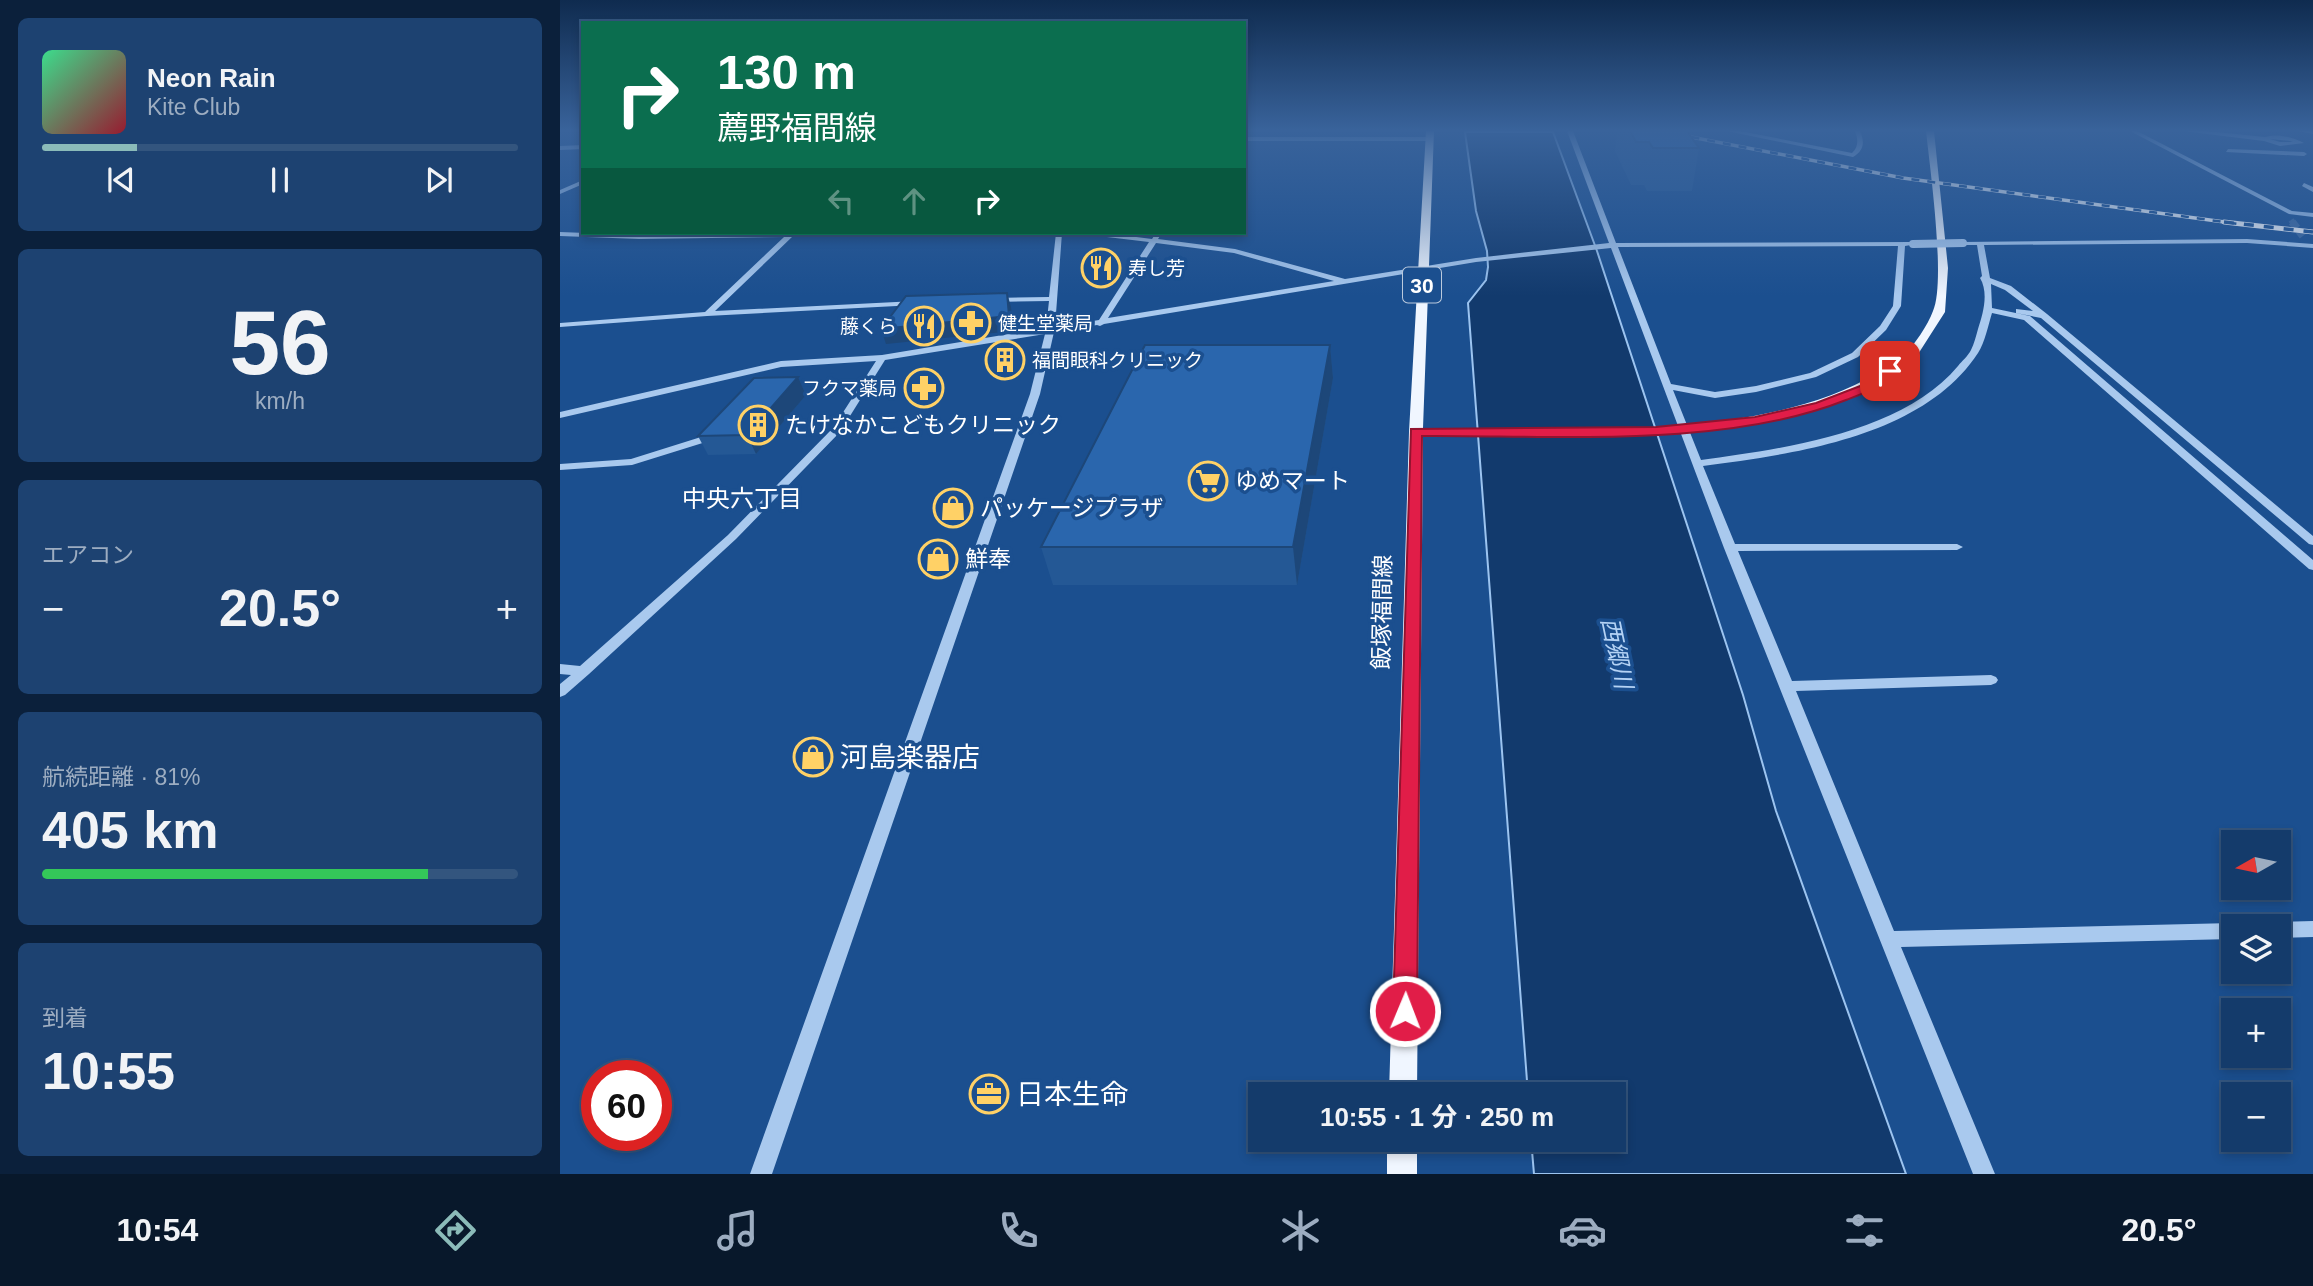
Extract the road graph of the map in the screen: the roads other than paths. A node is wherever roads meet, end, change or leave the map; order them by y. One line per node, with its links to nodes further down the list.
1 (1427, 186): 22 (main road, 飯塚福間線 / 30)
2 (1588, 186): 20 (street)
3 (1937, 186): 40 (main road)
4 (2233, 186): 5 (street)
5 (2313, 215)
6 (560, 234): 7 (street)
7 (581, 235)
8 (586, 235): 13 (street)
9 (827, 235): 13 (street)
10 (1059, 235): 25 (street)
11 (1102, 235): 15 (street)
12 (1158, 235): 15 (street)
13 (789, 236): 29 (street)
14 (2303, 236): 21 (street)
15 (1152, 243): 24 (street); 31 (street)
16 (1963, 243): 17 (street); 19 (street, bridge)
17 (1980, 243): 21 (street); 23 (street)
18 (1902, 244): 19 (street); 20 (street); 37 (street)
19 (1913, 244)
20 (1608, 245): 22 (street); 37 (street)
21 (2312, 246)
22 (1423, 269): 24 (street); 41 (main road, 飯塚福間線 / 30)
23 (1984, 278): 28 (street); 30 (street)
24 (1346, 282): 31 (street)
25 (1054, 299): 26 (street); 33 (street)
26 (980, 301)
27 (930, 303): 29 (street)
28 (1988, 307): 30 (street); 42 (street); 47 (street)
29 (707, 314): 32 (street)
30 (2044, 316): 44 (street)
31 (1100, 324): 33 (street)
32 (560, 326)
33 (1050, 331): 34 (street); 59 (street)
34 (882, 358): 35 (street); 49 (street)
35 (781, 364): 36 (street); 38 (street)
36 (762, 383)
37 (1668, 386): 40 (street)
38 (560, 415)
39 (724, 421): 43 (street)
40 (1684, 429): 41 (main road); 42 (street)
41 (1416, 432): 57 (main road, 飯塚福間線 / 30)
42 (1697, 464): 46 (street)
43 (560, 467)
44 (2313, 542)
45 (1957, 547): 46 (street)
46 (1730, 548): 51 (street)
47 (2313, 566)
48 (560, 669): 49 (street)
49 (584, 670): 52 (street)
50 (1991, 680): 51 (street)
51 (1787, 686): 56 (street)
52 (560, 692)
53 (2313, 929): 54 (street)
54 (2291, 930)
55 (2221, 931): 56 (street)
56 (1889, 939): 61 (street)
57 (1403, 1082)
58 (1402, 1152): 60 (main road)
59 (761, 1174)
60 (1402, 1174)
61 (1984, 1174)

